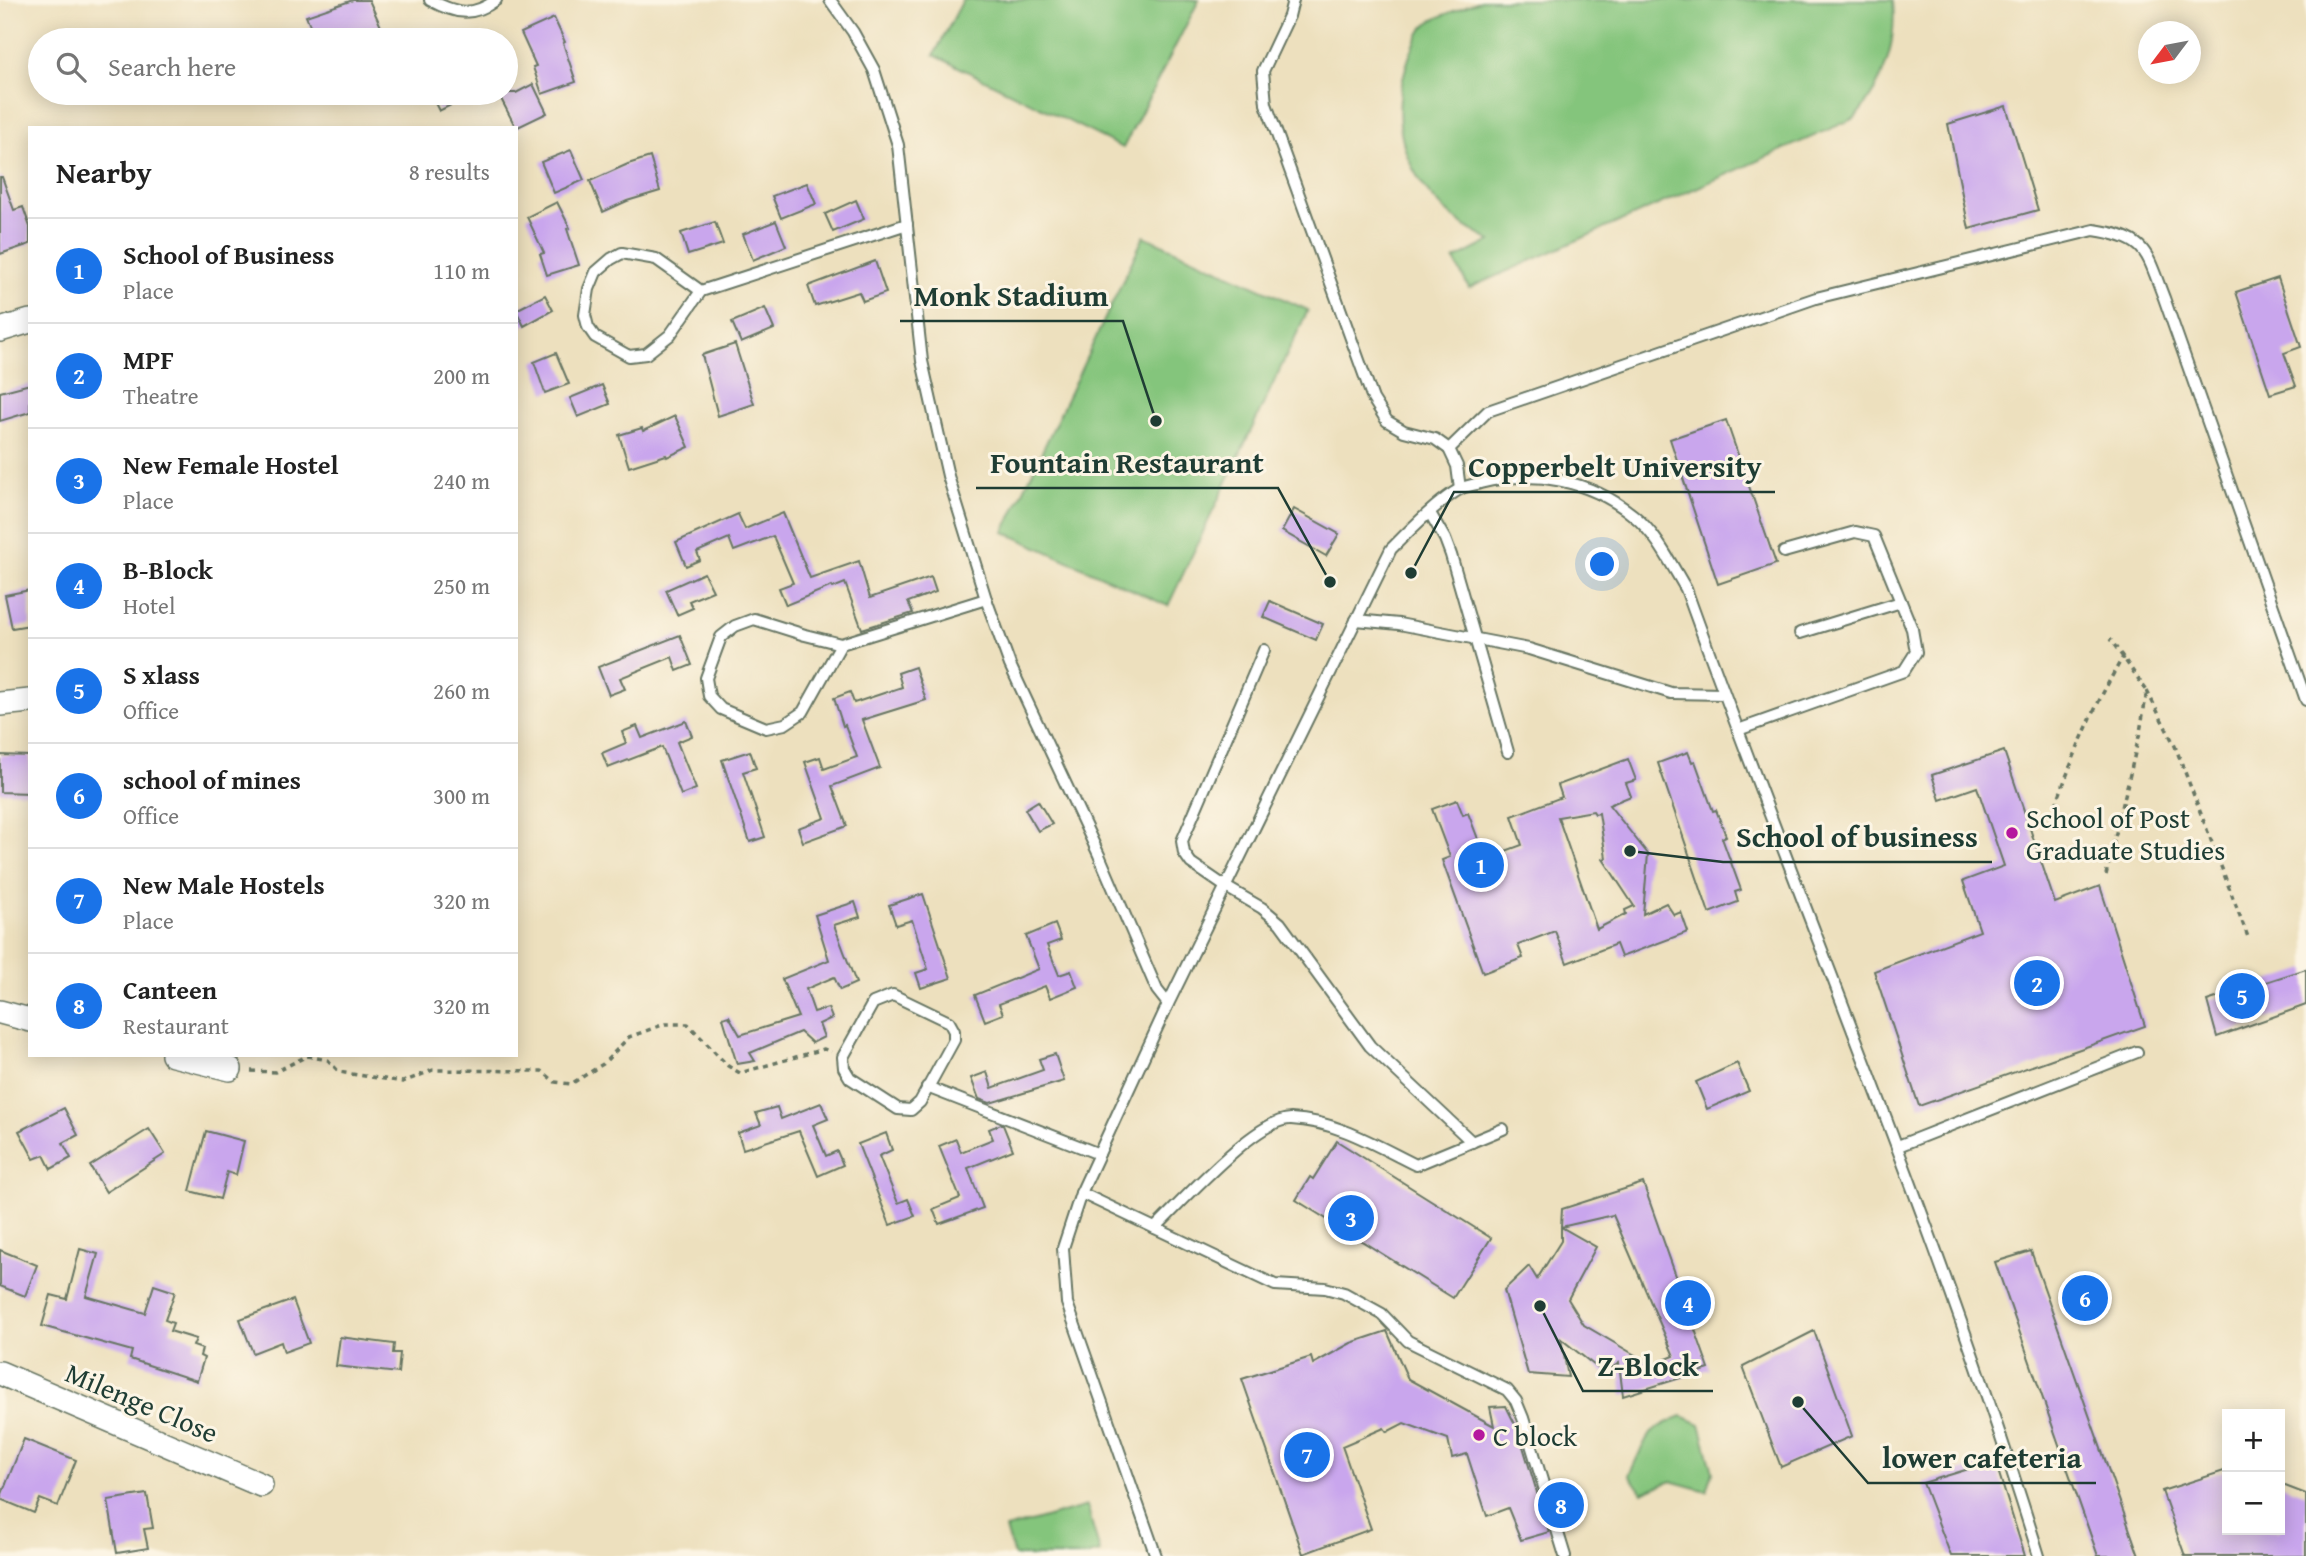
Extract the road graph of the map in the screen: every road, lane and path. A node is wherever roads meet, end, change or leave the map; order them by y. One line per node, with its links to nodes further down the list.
1 (430, 0): 2 (lane)
2 (496, 0)
3 (830, 0): 5 (lane)
4 (1293, 0): 9 (lane)
5 (907, 225): 6 (lane); 13 (lane)
6 (701, 291): 6 (lane)
7 (28, 322): 8 (street)
8 (0, 330)
9 (1450, 449): 10 (lane); 24 (lane)
10 (1460, 489): 11 (lane); 23 (lane)
11 (1430, 513): 15 (lane); 17 (lane)
12 (1784, 552): 14 (lane)
13 (986, 599): 19 (lane); 33 (lane)
14 (1901, 602): 16 (lane); 27 (lane)
15 (1356, 620): 17 (lane); 31 (lane)
16 (1800, 634)
17 (1476, 639): 23 (lane); 28 (lane)
18 (2110, 639): 21 (path)
19 (841, 644): 19 (lane)
20 (1264, 650): 31 (lane)
21 (2123, 657): 22 (path); 29 (path)
22 (2147, 691): 30 (path); 32 (path)
23 (1724, 694): 27 (lane)
24 (2306, 700)
25 (28, 701): 26 (street)
26 (0, 704)
27 (1738, 730): 45 (lane)
28 (1508, 752)
29 (2056, 805)
30 (2106, 875)
31 (1226, 887): 33 (lane); 44 (lane)
32 (2248, 937)
33 (1168, 1004): 46 (lane)
34 (0, 1012): 35 (street)
35 (28, 1019)
36 (2137, 1052): 45 (lane)
37 (181, 1057): 41 (street)
38 (305, 1057): 41 (path)
39 (312, 1057): 40 (path)
40 (843, 1057): 42 (lane); 42 (lane)
41 (230, 1069)
42 (927, 1087): 46 (lane)
43 (1503, 1129): 44 (lane)
44 (1472, 1142): 48 (lane)
45 (1898, 1146): 53 (lane)
46 (1099, 1154): 47 (lane)
47 (1081, 1193): 48 (lane); 51 (lane)
48 (1155, 1228): 52 (lane)
49 (0, 1373): 50 (street, Milenge Close)
50 (261, 1485)
51 (1156, 1556)
52 (1565, 1556)
53 (2039, 1556)

